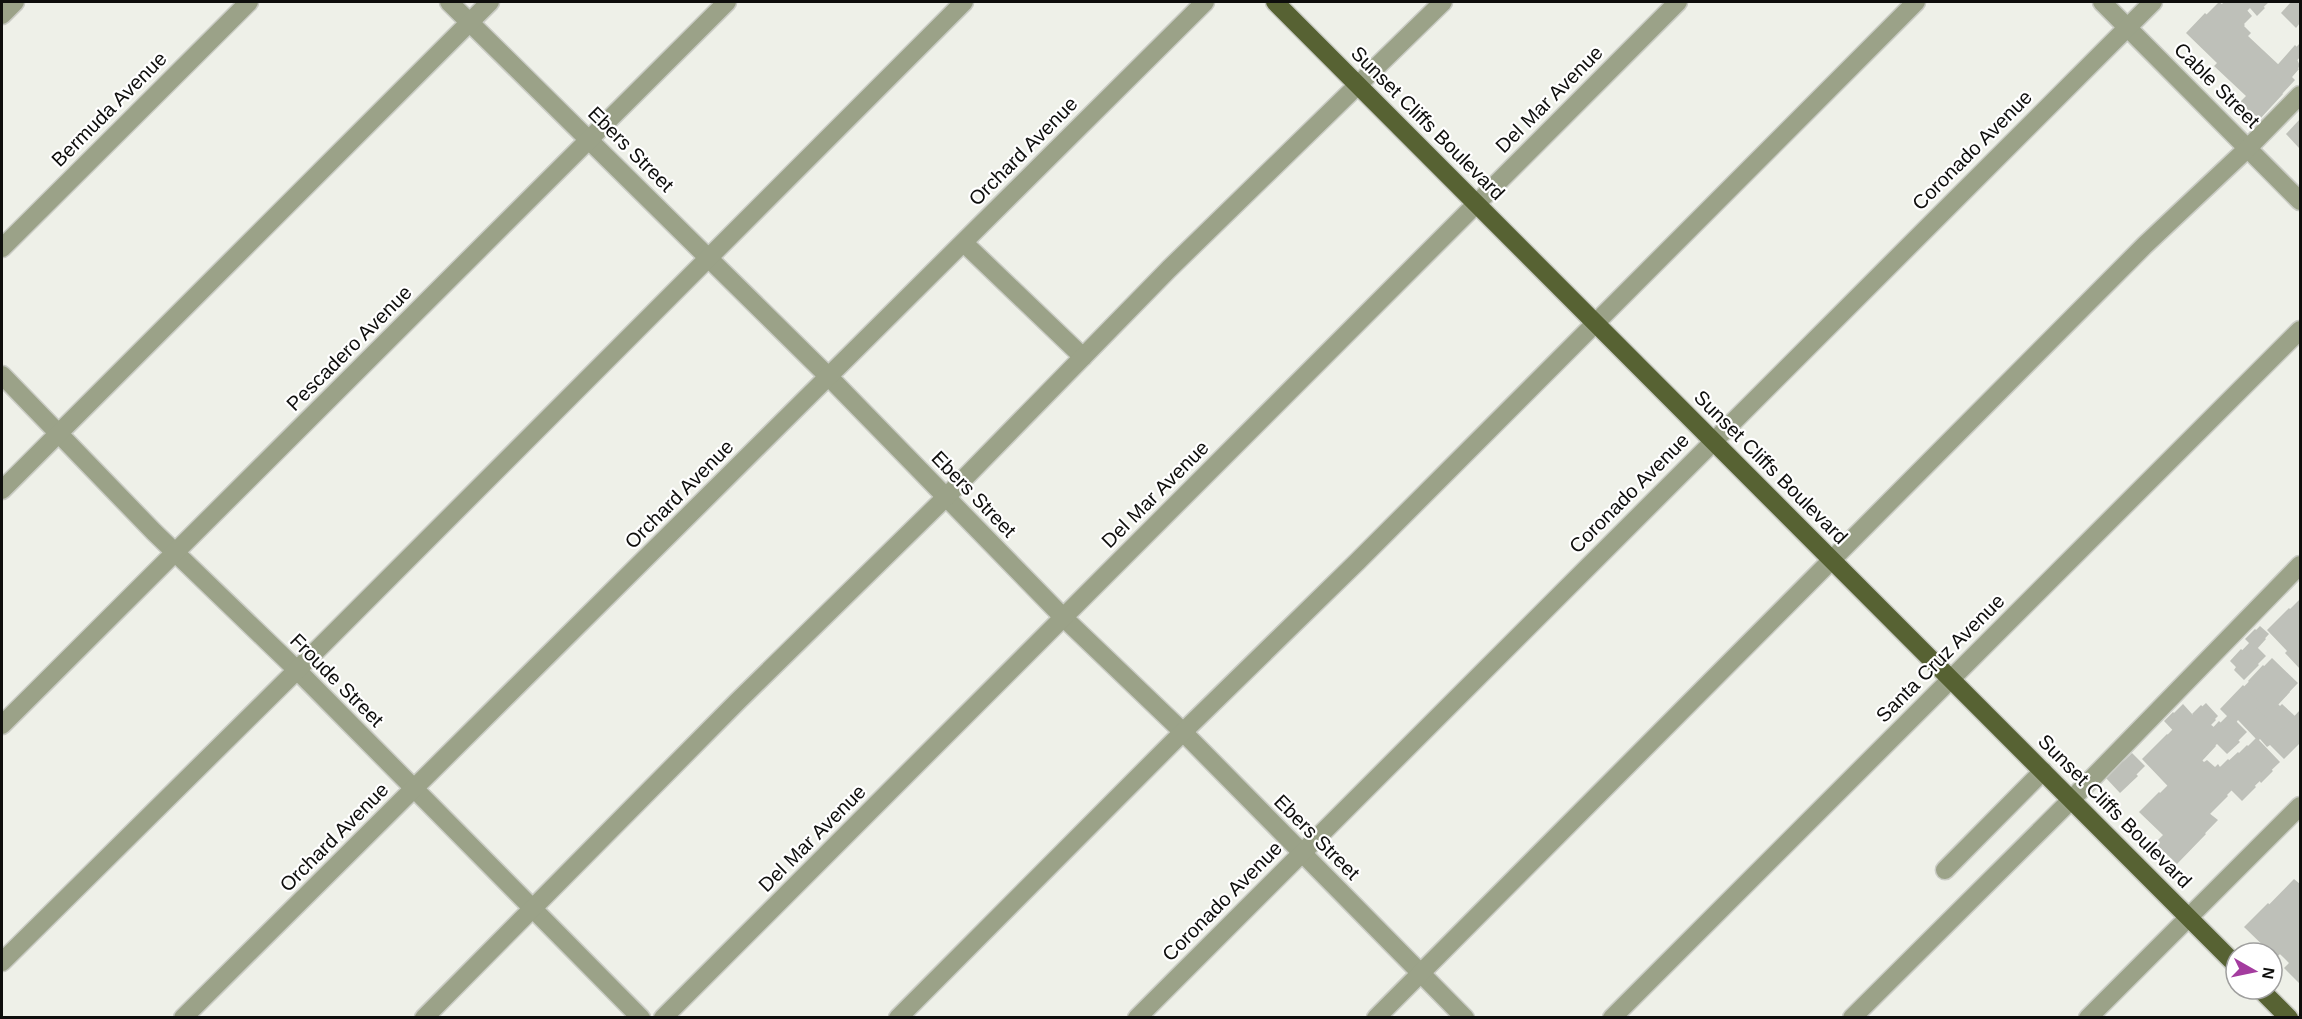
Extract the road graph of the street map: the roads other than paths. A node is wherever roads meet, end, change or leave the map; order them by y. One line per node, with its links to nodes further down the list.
1 (15, 2): 14 (street)
2 (249, 2): 24 (street, Bermuda Avenue)
3 (449, 2): 15 (street, Ebers Street)
4 (490, 2): 15 (street)
5 (727, 2): 19 (street, Pescadero Avenue)
6 (964, 2): 25 (street)
7 (1205, 2): 23 (street, Orchard Avenue)
8 (1275, 2): 17 (main road, Sunset Cliffs Boulevard)
9 (1443, 2): 17 (street)
10 (1678, 2): 22 (street, Del Mar Avenue)
11 (1916, 2): 26 (street)
12 (2102, 2): 16 (street, Cable Street)
13 (2153, 2): 16 (street, Coronado Avenue)
14 (2, 15)
15 (469, 22): 19 (street, Ebers Street); 31 (street)
16 (2127, 27): 20 (street, Cable Street); 32 (street, Coronado Avenue)
17 (1359, 86): 22 (main road, Sunset Cliffs Boulevard); 28 (street)
18 (2301, 95): 20 (street)
19 (589, 138): 25 (street, Ebers Street); 35 (street, Pescadero Avenue)
20 (2248, 148): 21 (street, Cable Street); 36 (street)
21 (2301, 201)
22 (1476, 203): 26 (main road, Sunset Cliffs Boulevard); 38 (street, Del Mar Avenue)
23 (964, 243): 28 (street); 30 (street, Orchard Avenue)
24 (2, 248)
25 (708, 258): 30 (street, Ebers Street); 39 (street)
26 (1595, 322): 32 (main road, Sunset Cliffs Boulevard); 42 (street)
27 (2301, 330): 40 (street, Santa Cruz Avenue)
28 (1083, 357): 34 (street)
29 (2, 375): 31 (street, Froude Street)
30 (829, 377): 34 (street, Ebers Street); 44 (street, Orchard Avenue)
31 (59, 433): 33 (street); 35 (street, Froude Street)
32 (1713, 441): 36 (main road, Sunset Cliffs Boulevard); 47 (street, Coronado Avenue)
33 (2, 490)
34 (946, 497): 38 (street, Ebers Street); 49 (street)
35 (176, 552): 39 (street, Froude Street); 41 (street, Pescadero Avenue)
36 (1833, 560): 40 (main road, Sunset Cliffs Boulevard); 53 (street)
37 (2301, 565): 45 (street)
38 (1064, 618): 42 (street, Ebers Street); 58 (street, Del Mar Avenue)
39 (297, 670): 44 (street, Froude Street); 52 (street)
40 (1951, 678): 43 (main road, Sunset Cliffs Boulevard); 63 (street, Santa Cruz Avenue)
41 (2, 725)
42 (1183, 732): 47 (street, Ebers Street); 59 (street)
43 (2043, 771): 45 (main road, Sunset Cliffs Boulevard); 48 (street)
44 (415, 789): 49 (street, Froude Street); 55 (street, Orchard Avenue)
45 (2072, 799): 50 (main road, Sunset Cliffs Boulevard); 64 (street)
46 (2301, 806): 50 (street)
47 (1302, 852): 53 (street, Ebers Street); 60 (street, Coronado Avenue)
48 (1945, 870)
49 (533, 910): 56 (street); 57 (street, Froude Street)
50 (2188, 917): 51 (main road, Sunset Cliffs Boulevard); 65 (street)
51 (2224, 953)
52 (2, 962)
53 (1422, 972): 61 (street); 62 (street, Ebers Street)
54 (2272, 1001): 66 (main road)
55 (183, 1017)
56 (424, 1017)
57 (640, 1017)
58 (663, 1017)
59 (898, 1017)
60 (1137, 1017)
61 (1376, 1017)
62 (1465, 1017)
63 (1612, 1017)
64 (1852, 1017)
65 (2088, 1017)
66 (2289, 1017)

